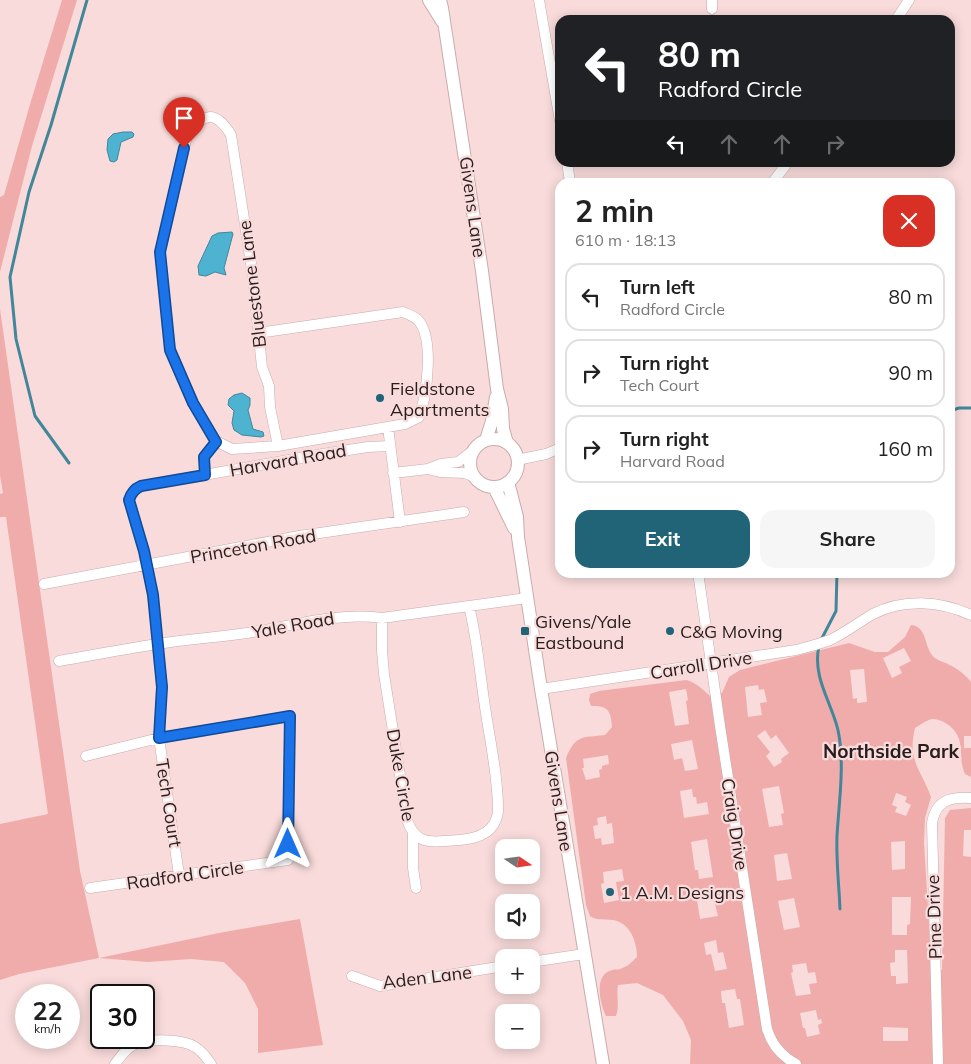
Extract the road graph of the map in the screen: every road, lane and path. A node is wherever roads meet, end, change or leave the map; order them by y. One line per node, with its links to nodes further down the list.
1 (429, 0): 6 (street, Givens Lane)
2 (440, 0): 6 (street, Givens Lane)
3 (539, 0): 7 (street)
4 (909, 0): 5 (street)
5 (899, 15)
6 (445, 25): 11 (street, Givens Lane)
7 (555, 92)
8 (784, 167): 9 (street)
9 (776, 178)
10 (258, 334): 12 (street); 14 (street, Bluestone Lane); 16 (street, Bluestone Lane)
11 (497, 389): 13 (street, Givens Lane); 15 (street, Givens Lane)
12 (388, 427): 16 (street); 17 (street)
13 (486, 440): 15 (street); 18 (street)
14 (216, 442): 16 (street); 23 (street)
15 (507, 443): 20 (street)
16 (278, 446)
17 (390, 446): 22 (street); 23 (street, Harvard Road)
18 (474, 450): 21 (street); 24 (street)
19 (555, 450): 20 (street)
20 (517, 460): 25 (street)
21 (428, 470): 22 (street); 24 (street)
22 (393, 473): 29 (street)
23 (205, 475): 27 (street, Harvard Road)
24 (475, 477): 26 (street)
25 (508, 482): 26 (street); 30 (street, Givens Lane)
26 (494, 486): 30 (street, Givens Lane)
27 (131, 494): 31 (street, Tech Court)
28 (464, 512): 29 (street, Princeton Road)
29 (400, 522): 31 (street, Princeton Road)
30 (518, 536): 34 (street, Givens Lane)
31 (147, 566): 33 (street, Princeton Road); 38 (street, Tech Court)
32 (699, 578): 40 (street, Craig Drive)
33 (44, 584)
34 (527, 598): 35 (street, Yale Road); 41 (street, Givens Lane)
35 (469, 606): 37 (street, Yale Road); 45 (street, Duke Circle)
36 (971, 615): 40 (street, Carroll Drive)
37 (382, 618): 38 (street, Yale Road); 45 (street, Duke Circle)
38 (158, 644): 39 (street, Yale Road); 42 (street, Tech Court)
39 (59, 661)
40 (712, 663): 41 (street, Carroll Drive); 56 (street, Craig Drive)
41 (541, 689): 49 (street, Givens Lane)
42 (159, 738): 43 (street, Radford Circle); 46 (street, Tech Court); 46 (street, Radford Circle)
43 (86, 756)
44 (971, 798): 57 (street, Pine Drive)
45 (414, 833): 48 (street)
46 (180, 875): 47 (street, Radford Circle)
47 (90, 888)
48 (416, 888)
49 (584, 954): 50 (street); 55 (street, Givens Lane)
50 (540, 961)
51 (495, 967): 52 (street, Aden Lane)
52 (352, 976)
53 (115, 1064): 54 (street)
54 (211, 1064)
55 (604, 1064)
56 (796, 1064)
57 (938, 1064)

